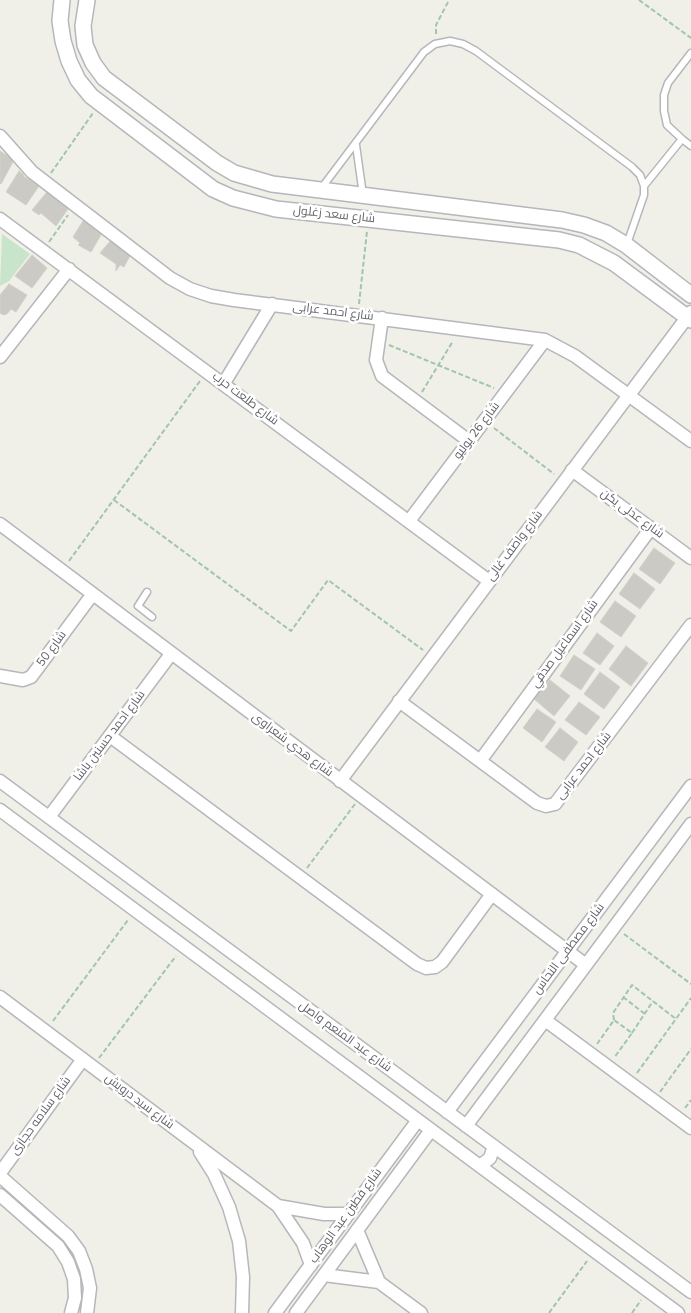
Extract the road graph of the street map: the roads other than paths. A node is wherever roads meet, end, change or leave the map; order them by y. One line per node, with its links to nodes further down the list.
1 (62, 0): 11 (street, شارع سعد زغلول)
2 (87, 0): 9 (street, شارع سعد زغلول)
3 (691, 53): 5 (lane)
4 (0, 136): 17 (street, شارع احمد عرابى)
5 (682, 139): 7 (lane); 8 (lane)
6 (356, 145): 8 (lane); 9 (lane); 10 (lane)
7 (691, 146)
8 (644, 186): 14 (lane)
9 (320, 190): 10 (street, شارع سعد زغلول); 11 (street)
10 (363, 195): 12 (street); 14 (street, شارع سعد زغلول)
11 (314, 213): 12 (street, شارع سعد زغلول)
12 (365, 218): 18 (street, شارع سعد زغلول)
13 (0, 219): 15 (street, شارع طلعت حرب)
14 (626, 245): 16 (street, شارع سعد زغلول)
15 (69, 269): 21 (street); 22 (street, شارع طلعت حرب)
16 (691, 295)
17 (272, 304): 19 (street, شارع احمد عرابى); 22 (street)
18 (690, 316): 23 (street, شارع واصف غالى)
19 (382, 318): 20 (street, شارع احمد عرابى); 24 (street)
20 (545, 340): 23 (street, شارع احمد عرابى); 24 (street, شارع 26 يوليو)
21 (3, 348)
22 (224, 383): 27 (street, شارع طلعت حرب)
23 (628, 395): 25 (street, شارع احمد عرابى); 26 (street, شارع واصف غالى)
24 (469, 441): 27 (street, شارع 26 يوليو)
25 (691, 441)
26 (572, 470): 29 (street, شارع عدلى يكن); 31 (street, شارع واصف غالى)
27 (409, 521): 31 (street, شارع طلعت حرب)
28 (0, 524): 33 (street, شارع هدي شعراوى)
29 (651, 528): 30 (street, شارع عدلى يكن); 42 (street, شارع اسماعيل صدقي)
30 (691, 558)
31 (489, 581): 40 (street, شارع واصف غالى)
32 (147, 592): 34 (lane)
33 (92, 595): 37 (street, شارع هدي شعراوى); 39 (street, شارع 50)
34 (143, 610): 35 (lane); 37 (lane)
35 (152, 617)
36 (691, 625): 42 (street, شارع احمد عرابى)
37 (133, 626): 38 (street, شارع هدي شعراوى)
38 (171, 654): 41 (street, شارع احمد حسنين باشا); 44 (street, شارع هدي شعراوى)
39 (0, 676)
40 (400, 701): 42 (street, شارع احمد عرابى); 44 (street, شارع واصف غالى)
41 (110, 736): 47 (street, شارع احمد حسنين باشا); 49 (street)
42 (480, 761)
43 (0, 781): 47 (street, شارع عبد المنعم واصل)
44 (340, 781): 49 (street, شارع هدي شعراوى)
45 (691, 786): 52 (street, شارع مصطفى النحاس)
46 (0, 810): 51 (street, شارع عبد المنعم واصل)
47 (49, 817): 50 (street, شارع عبد المنعم واصل)
48 (691, 824): 53 (street, شارع مصطفى النحاس)
49 (492, 894): 52 (street, شارع هدي شعراوى)
50 (174, 910): 51 (street); 57 (street, شارع عبد المنعم واصل)
51 (159, 928): 58 (street, شارع عبد المنعم واصل)
52 (568, 951): 53 (street, شارع هدي شعراوى); 59 (street, شارع مصطفى النحاس)
53 (586, 965): 55 (street, شارع مصطفى النحاس)
54 (0, 997): 56 (street, شارع سيد درويش)
55 (545, 1020): 61 (street, شارع مصطفى النحاس); 62 (street)
56 (88, 1063): 64 (street, شارع سيد درويش); 67 (street, شارع سلامه حجازى)
57 (408, 1083): 58 (street); 59 (street, شارع عبد المنعم واصل)
58 (394, 1102): 60 (street, شارع عبد المنعم واصل)
59 (447, 1112): 61 (street, شارع عبد المنعم واصل)
60 (418, 1120): 63 (street, شارع عبد المنعم واصل); 70 (street, شارع فطين عبد الوهاب)
61 (466, 1126): 65 (street, شارع عبد المنعم واصل)
62 (691, 1128)
63 (431, 1130): 66 (street, شارع عبد المنعم واصل); 71 (street, شارع فطين عبد الوهاب)
64 (195, 1144): 69 (street, شارع سيد درويش); 78 (street)
65 (494, 1146): 66 (street); 75 (street, شارع عبد المنعم واصل)
66 (480, 1166): 82 (street, شارع عبد المنعم واصل)
67 (0, 1175): 77 (street)
68 (0, 1195): 76 (street)
69 (278, 1206): 70 (street, شارع سيد درويش); 72 (street, شارع سيد درويش)
70 (348, 1214): 72 (street, شارع فطين عبد الوهاب)
71 (357, 1230): 73 (street, شارع فطين عبد الوهاب); 74 (street)
72 (311, 1264): 79 (street, شارع فطين عبد الوهاب)
73 (324, 1275): 74 (street); 80 (street, شارع فطين عبد الوهاب)
74 (379, 1282): 81 (street)
75 (691, 1292)
76 (72, 1313)
77 (87, 1313)
78 (242, 1313)
79 (275, 1313)
80 (296, 1313)
81 (421, 1313)
82 (678, 1313)

